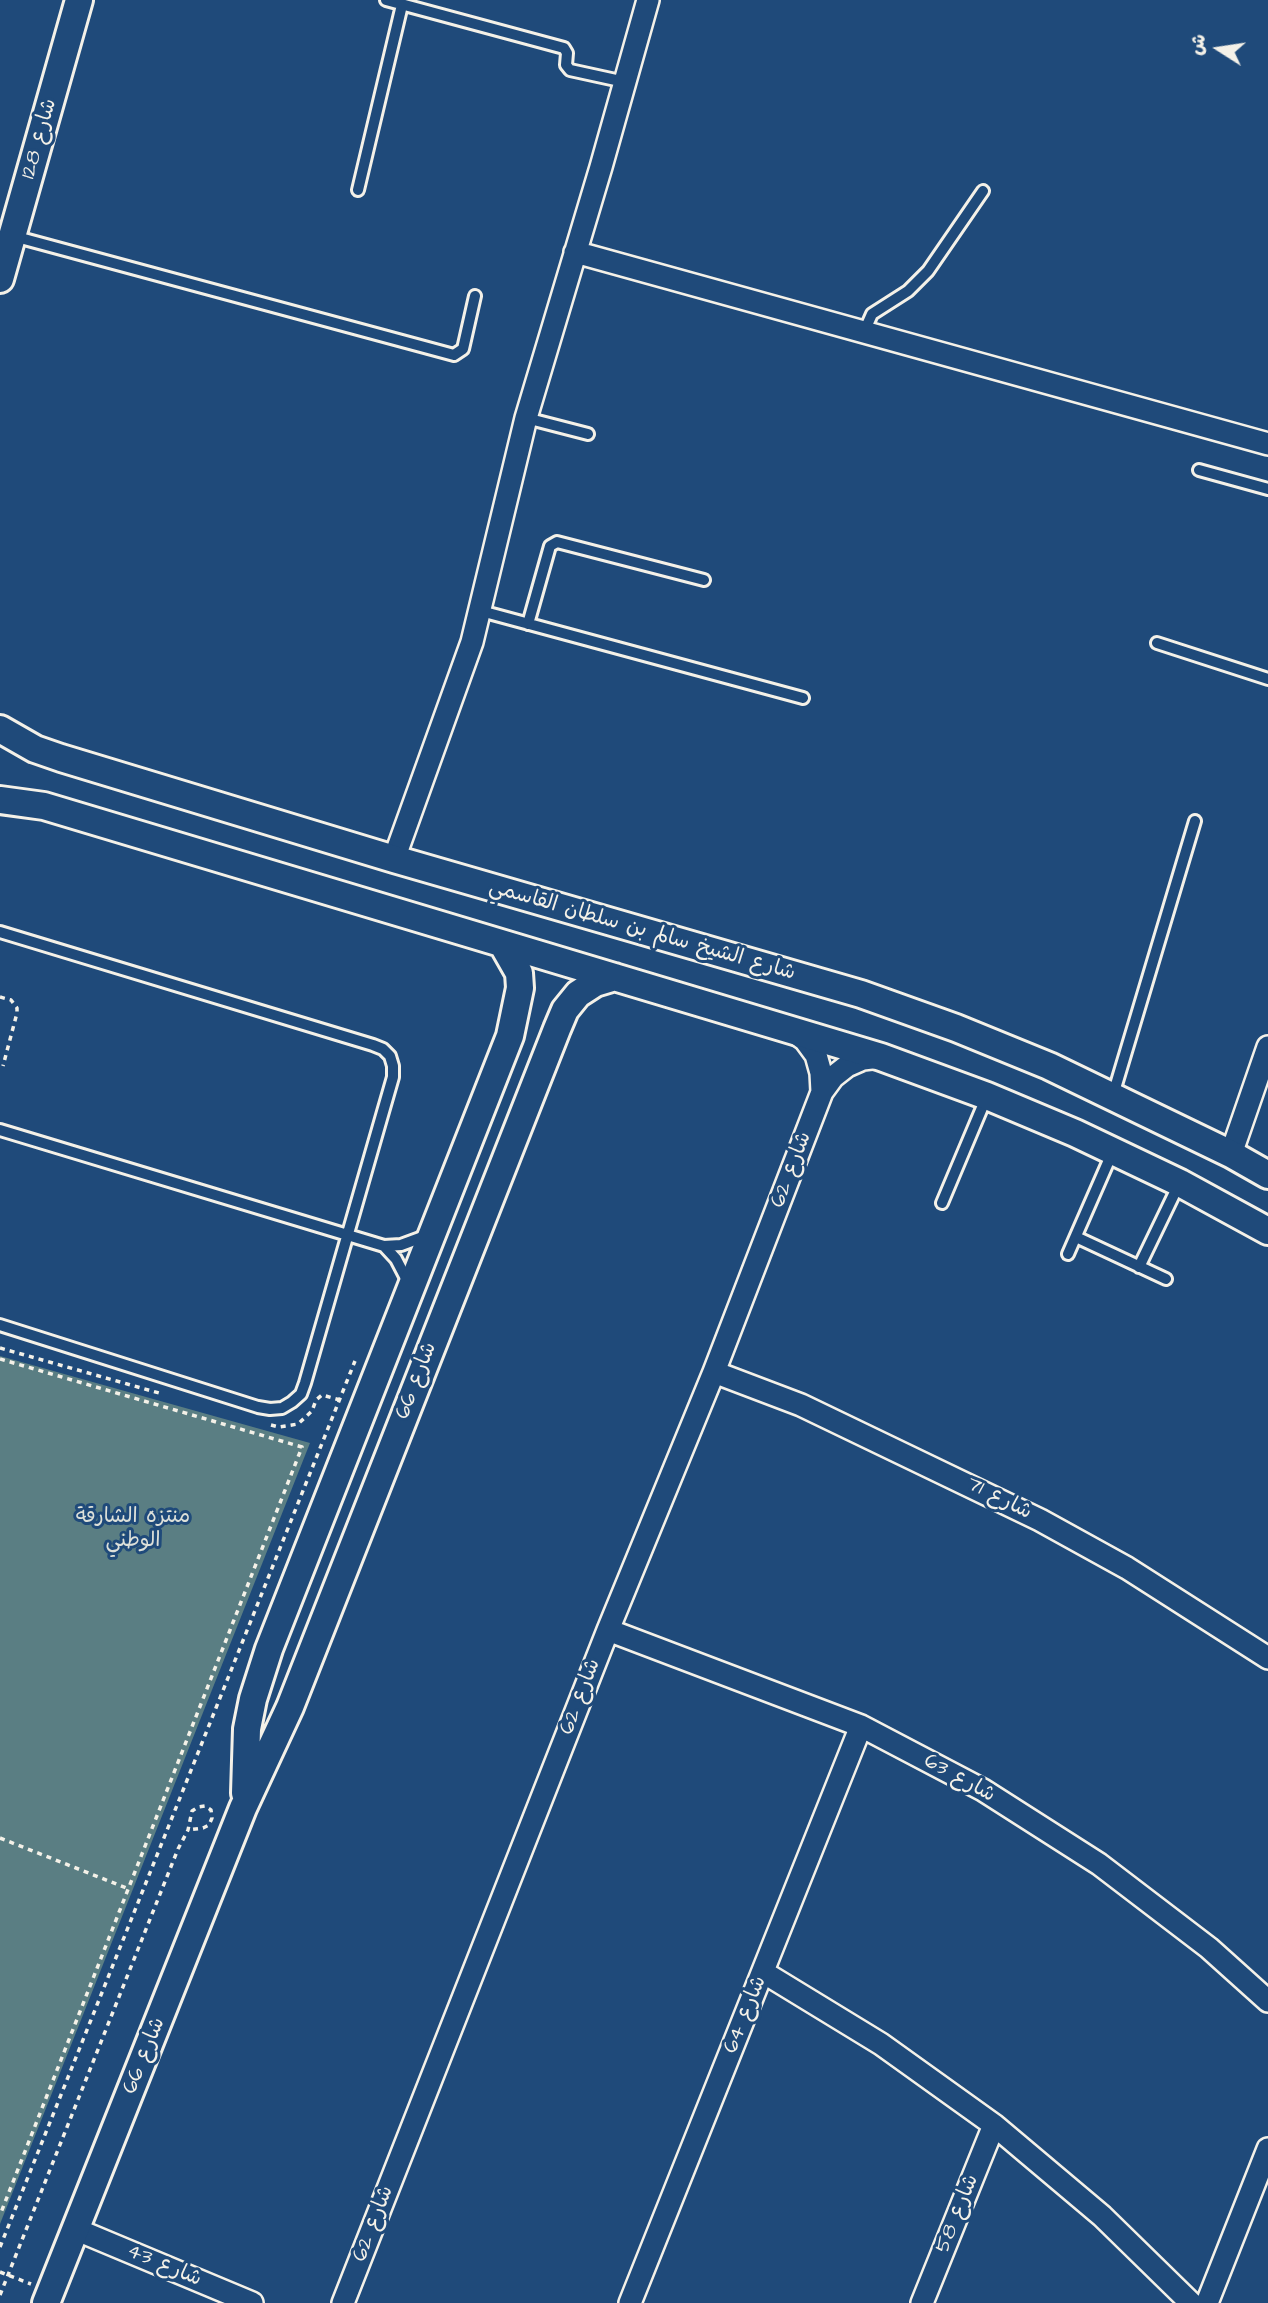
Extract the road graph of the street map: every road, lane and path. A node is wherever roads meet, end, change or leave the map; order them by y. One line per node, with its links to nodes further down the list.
1 (79, 0): 8 (street, شارع 128)
2 (386, 0): 4 (lane)
3 (648, 0): 5 (street)
4 (402, 5): 5 (lane); 6 (lane)
5 (625, 82): 9 (street)
6 (358, 190)
7 (983, 191): 12 (lane)
8 (12, 236): 10 (street, شارع 128); 11 (lane)
9 (575, 252): 12 (street); 13 (street)
10 (0, 279)
11 (475, 296)
12 (864, 332): 15 (street)
13 (526, 418): 14 (lane); 19 (street)
14 (589, 434)
15 (1268, 444)
16 (1199, 470): 17 (lane)
17 (1268, 489)
18 (704, 580): 20 (lane)
19 (481, 611): 20 (lane); 27 (street)
20 (528, 624): 23 (lane)
21 (1157, 643): 22 (lane)
22 (1268, 678)
23 (803, 698)
24 (0, 729): 27 (street, شارع الشيخ سالم بن سلطان القاسمي)
25 (0, 800): 29 (street)
26 (1195, 821): 39 (lane)
27 (394, 859): 39 (street, شارع الشيخ سالم بن سلطان القاسمي)
28 (0, 932): 49 (lane)
29 (503, 945): 30 (street); 33 (street, شارع 66)
30 (615, 977): 32 (street); 37 (street, شارع 66)
31 (0, 997): 36 (path)
32 (790, 1028): 35 (street); 38 (street)
33 (510, 1036): 37 (street); 48 (street, شارع 66)
34 (1268, 1047): 43 (street)
35 (881, 1057): 38 (street, شارع 62); 40 (street)
36 (3, 1066)
37 (532, 1087): 63 (street, شارع 66)
38 (822, 1091): 59 (street, شارع 62)
39 (1113, 1095): 43 (street, شارع الشيخ سالم بن سلطان القاسمي)
40 (987, 1096): 42 (street); 46 (lane)
41 (0, 1130): 49 (lane)
42 (1113, 1151): 45 (street); 50 (lane)
43 (1231, 1154): 44 (street, شارع الشيخ سالم بن سلطان القاسمي)
44 (1268, 1175)
45 (1180, 1184): 47 (street); 53 (lane)
46 (943, 1203)
47 (1268, 1231)
48 (434, 1232): 51 (lane); 55 (street, شارع 66)
49 (347, 1235): 51 (lane); 56 (lane)
50 (1076, 1237): 52 (lane); 53 (lane)
51 (384, 1246): 55 (lane)
52 (1068, 1254)
53 (1139, 1267): 54 (lane)
54 (1166, 1279)
55 (411, 1288): 62 (street, شارع 66)
56 (0, 1325)
57 (0, 1359): 68 (path)
58 (355, 1362): 75 (path)
59 (714, 1372): 60 (street, شارع 62); 61 (street, شارع 71)
60 (608, 1630): 64 (street, شارع 63); 81 (street, شارع 62)
61 (1268, 1658)
62 (253, 1699): 63 (street); 65 (street, شارع 66)
63 (290, 1707): 65 (street, شارع 66)
64 (861, 1727): 69 (street, شارع 64); 70 (street, شارع 63)
65 (243, 1808): 74 (street, شارع 66)
66 (188, 1830): 66 (path); 77 (path)
67 (0, 1838): 68 (path)
68 (130, 1889): 73 (path)
69 (763, 1972): 71 (street); 82 (street, شارع 64)
70 (1268, 2001)
71 (994, 2125): 83 (street, شارع 58); 84 (street)
72 (1268, 2149): 85 (street)
73 (0, 2215)
74 (75, 2229): 79 (street, شارع 66); 80 (street, شارع 43)
75 (0, 2248)
76 (0, 2272): 77 (path)
77 (8, 2275): 78 (path); 79 (path)
78 (0, 2295)
79 (48, 2297)
80 (252, 2303)
81 (343, 2303)
82 (631, 2303)
83 (922, 2303)
84 (1191, 2303)
85 (1207, 2303)

